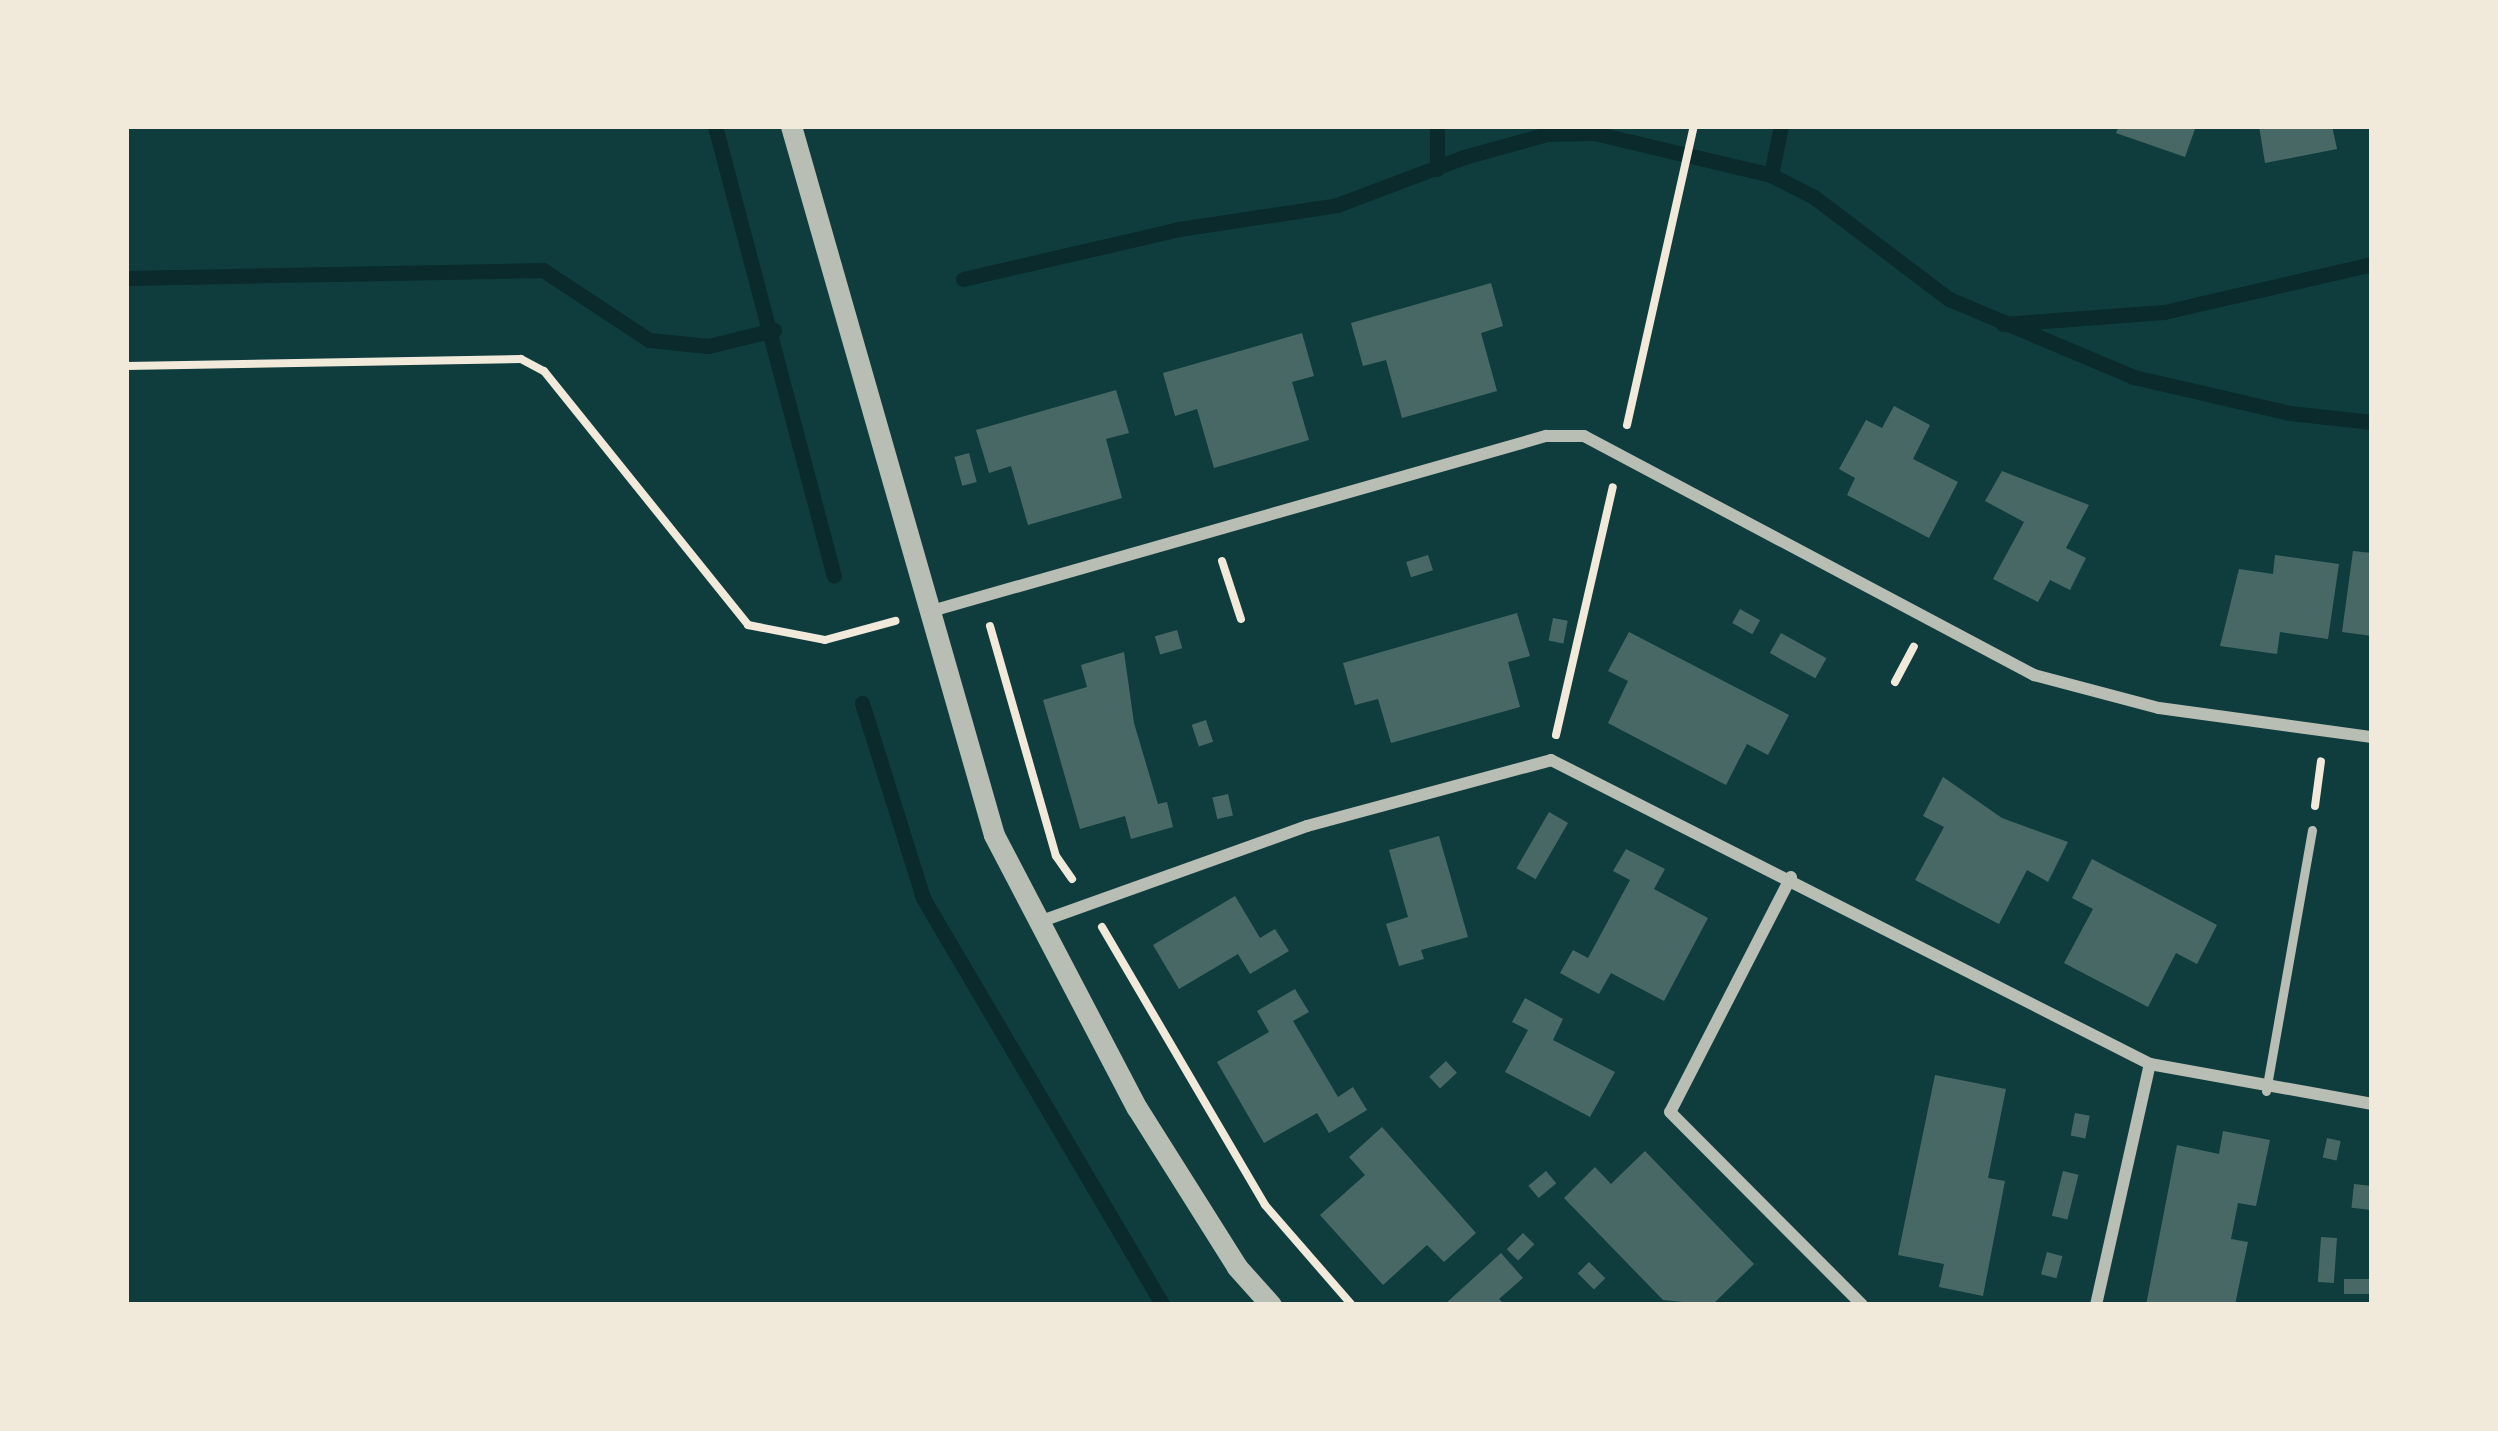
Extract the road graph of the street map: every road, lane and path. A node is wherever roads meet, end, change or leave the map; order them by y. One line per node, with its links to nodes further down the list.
1 (791, 126): 7 (street)
2 (1694, 126): 4 (path)
3 (126, 366): 7 (path)
4 (1621, 451): 5 (street); 9 (street); 11 (path)
5 (1213, 531): 6 (street); 8 (path)
6 (982, 597): 7 (street); 14 (path)
7 (926, 612): 15 (street)
8 (1241, 619)
9 (2325, 730): 10 (street); 12 (path)
10 (2372, 736)
11 (1551, 760): 13 (street); 14 (street)
12 (2312, 830): 17 (lane)
13 (1791, 877): 16 (street); 21 (street)
14 (1088, 903): 15 (street); 20 (path)
15 (1039, 922): 19 (street)
16 (2150, 1064): 17 (street); 22 (street)
17 (2266, 1091): 18 (street)
18 (2372, 1104)
19 (1271, 1305)
20 (1352, 1305)
21 (1862, 1305)
22 (2096, 1305)

